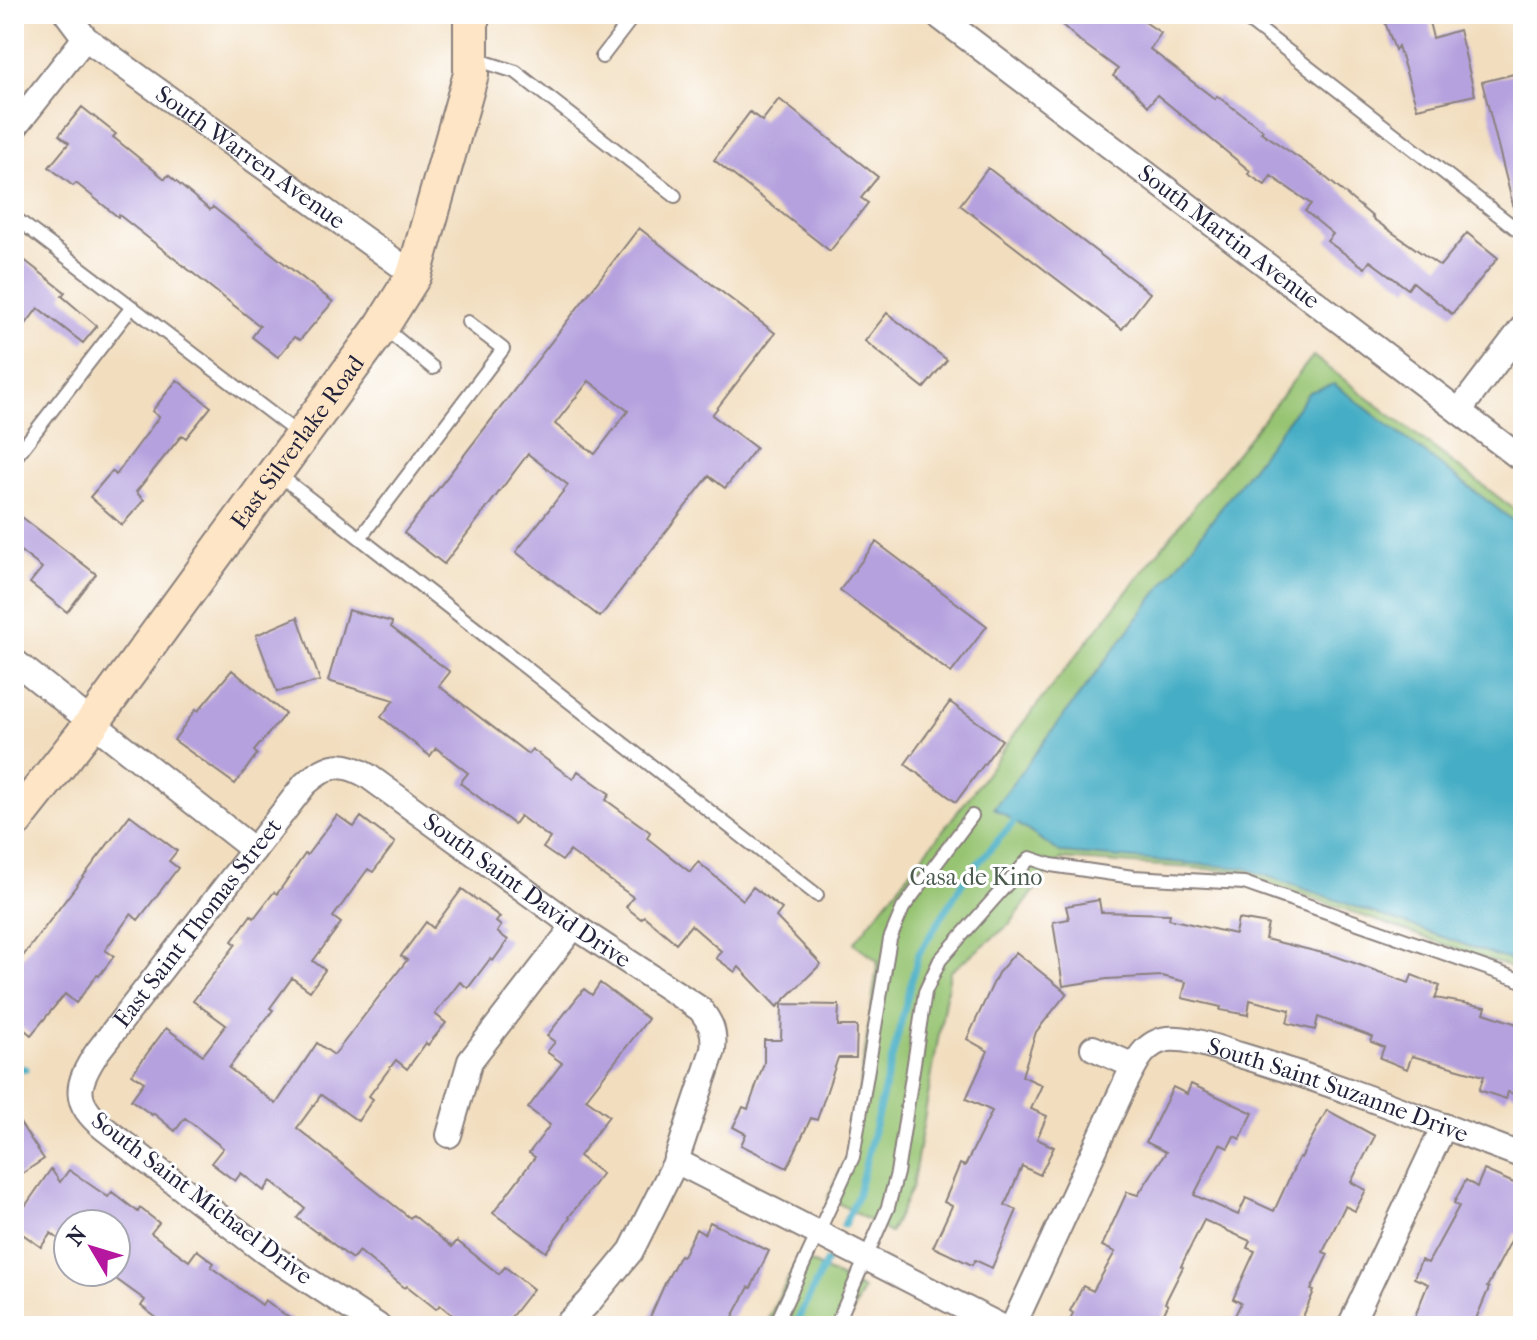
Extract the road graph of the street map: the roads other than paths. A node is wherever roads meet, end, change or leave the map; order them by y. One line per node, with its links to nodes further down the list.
1 (67, 14): 6 (street, South Warren Avenue)
2 (471, 14): 8 (street, East Silverlake Road)
3 (635, 14): 7 (lane)
4 (936, 14): 19 (street, South Martin Avenue)
5 (1240, 14): 12 (lane)
6 (85, 38): 9 (street); 13 (street, South Warren Avenue)
7 (602, 57)
8 (472, 58): 10 (lane); 13 (street, East Silverlake Road)
9 (14, 128)
10 (675, 196)
11 (14, 217): 14 (lane)
12 (1523, 234)
13 (414, 275): 16 (street, East Silverlake Road)
14 (132, 307): 20 (lane); 21 (lane)
15 (468, 322): 24 (lane)
16 (382, 326): 18 (lane); 20 (street, East Silverlake Road)
17 (1523, 327): 19 (street)
18 (433, 368)
19 (1459, 411): 22 (street, South Martin Avenue)
20 (301, 436): 23 (street, East Silverlake Road)
21 (14, 459)
22 (1523, 460)
23 (275, 472): 24 (lane); 26 (street, East Silverlake Road)
24 (360, 538): 31 (lane)
25 (14, 661): 26 (street)
26 (92, 723): 29 (street, East Silverlake Road); 30 (street)
27 (325, 758): 30 (street, East Saint Thomas Street); 32 (street, South Saint David Drive)
28 (972, 816): 41 (lane)
29 (14, 822)
30 (254, 850): 36 (street, East Saint Thomas Street)
31 (817, 895)
32 (574, 926): 38 (street); 40 (street, South Saint David Drive)
33 (1523, 981): 42 (lane)
34 (1093, 1048): 35 (street)
35 (1134, 1066): 37 (street, South Saint Suzanne Drive); 48 (street)
36 (75, 1090): 43 (street, South Saint Michael Drive)
37 (1444, 1126): 39 (street, South Saint Suzanne Drive); 49 (street)
38 (449, 1135)
39 (1523, 1156)
40 (676, 1161): 41 (street); 44 (street)
41 (818, 1233): 42 (street); 45 (lane)
42 (867, 1258): 46 (lane); 47 (street)
43 (378, 1326)
44 (565, 1326)
45 (775, 1326)
46 (836, 1326)
47 (1000, 1326)
48 (1013, 1326)
49 (1350, 1326)

